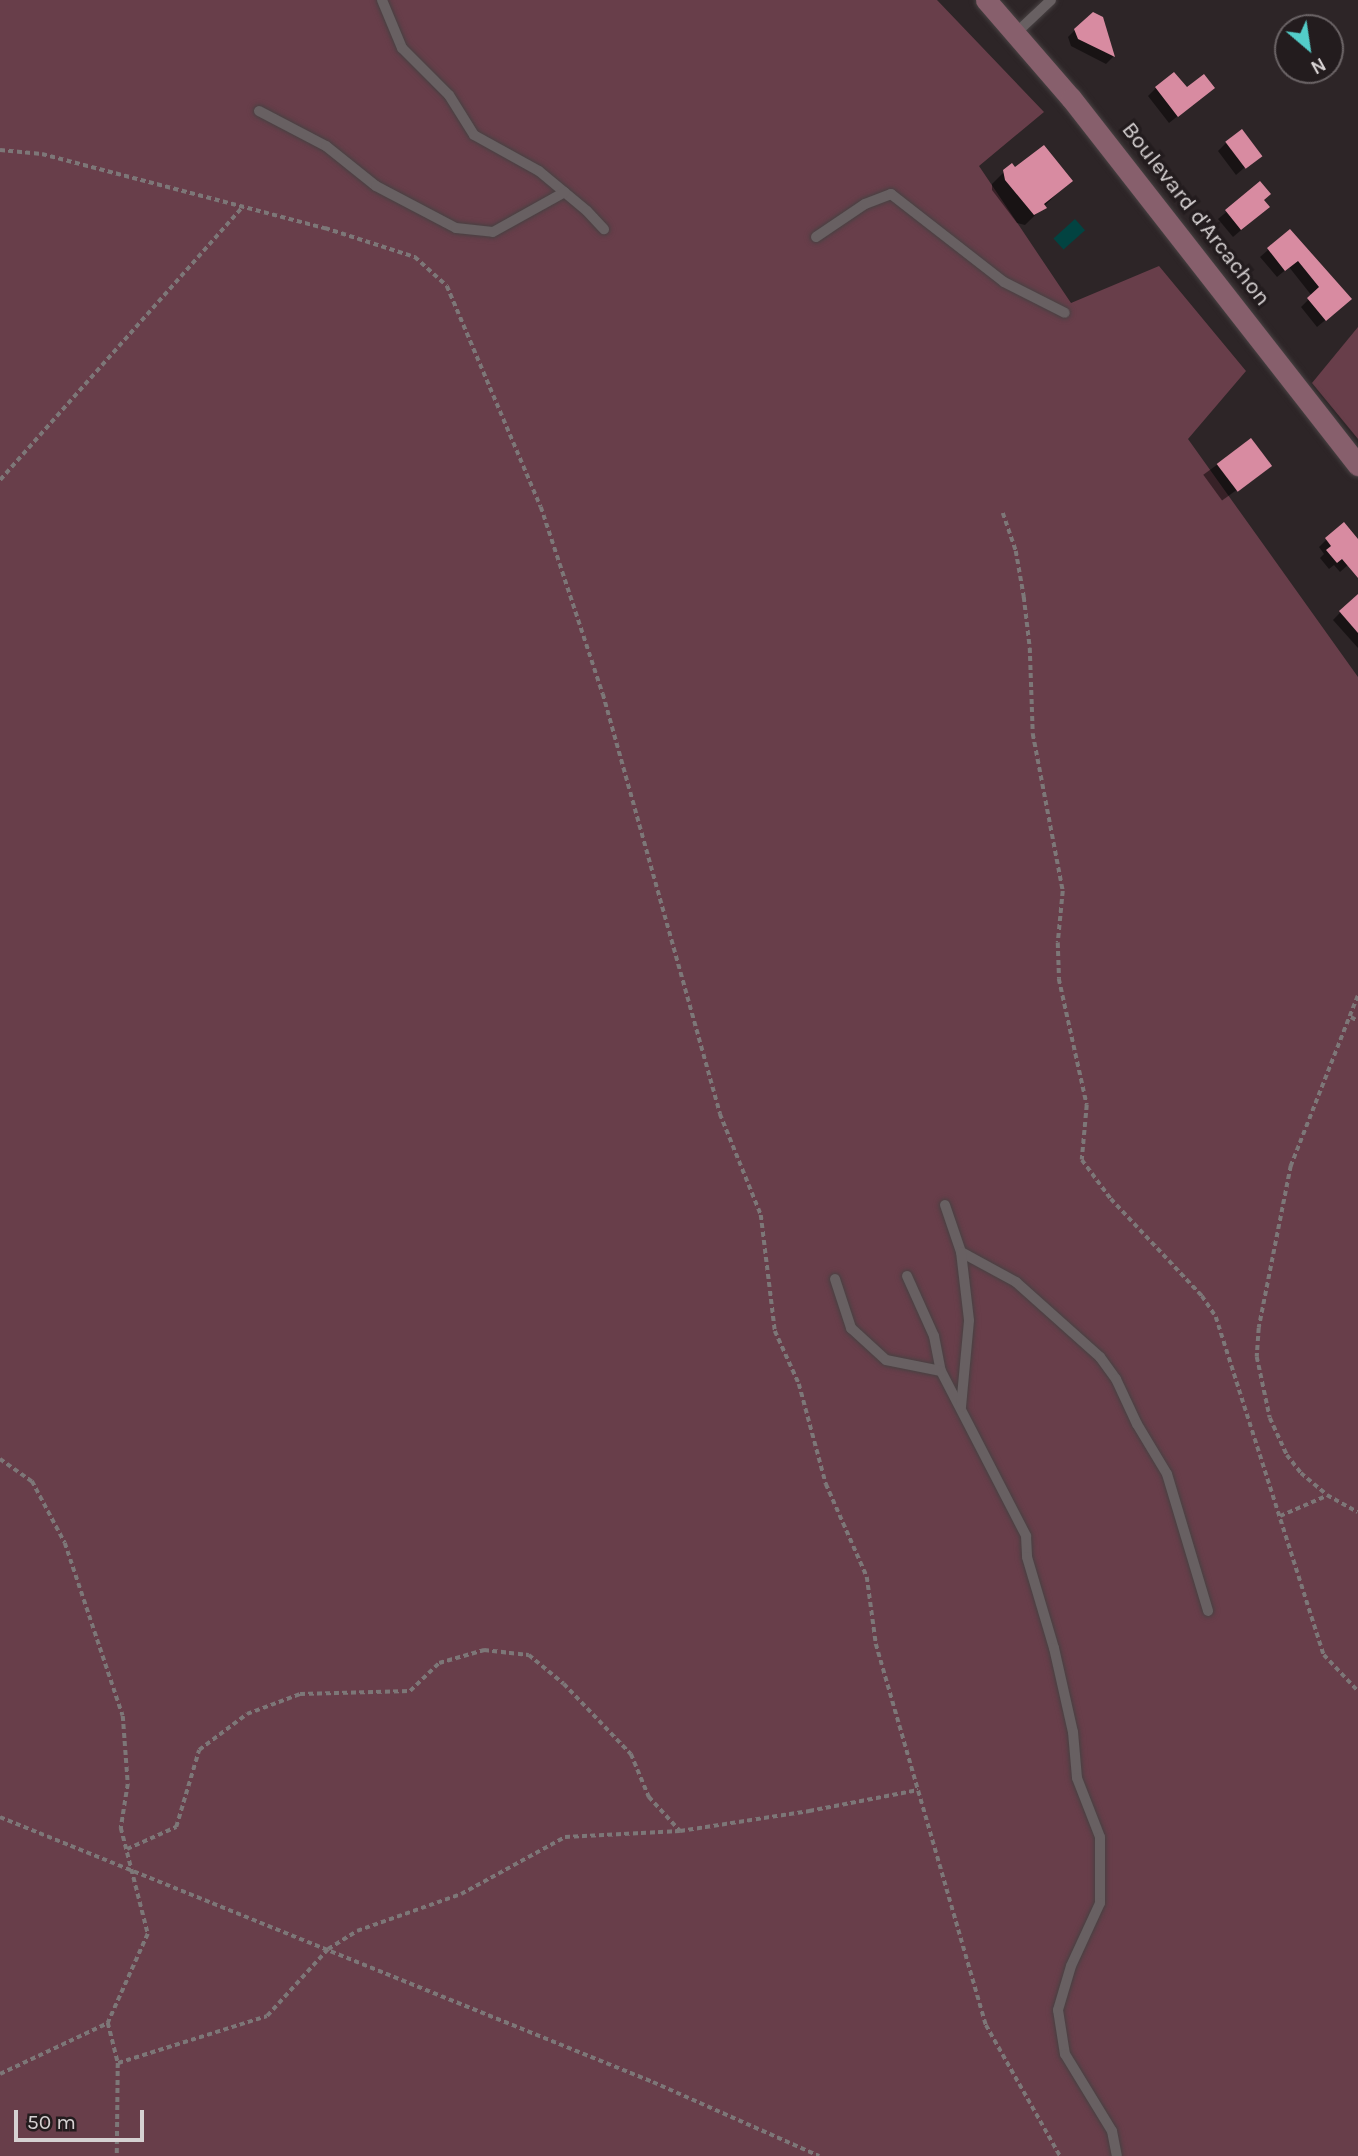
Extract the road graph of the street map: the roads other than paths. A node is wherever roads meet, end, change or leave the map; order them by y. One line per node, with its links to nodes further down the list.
1 (382, 0): 6 (lane)
2 (986, 0): 4 (main road, Boulevard d'Arcachon)
3 (1051, 0): 4 (lane)
4 (1016, 33): 10 (main road, Boulevard d'Arcachon)
5 (259, 111): 6 (lane)
6 (565, 192): 7 (lane)
7 (604, 229)
8 (816, 237): 9 (lane)
9 (1065, 313)
10 (1358, 465)
11 (945, 1205): 12 (lane)
12 (961, 1252): 16 (lane); 17 (lane)
13 (907, 1276): 15 (lane)
14 (835, 1279): 15 (lane)
15 (941, 1371): 16 (lane)
16 (960, 1408): 18 (lane)
17 (1208, 1611)
18 (1117, 2156)

